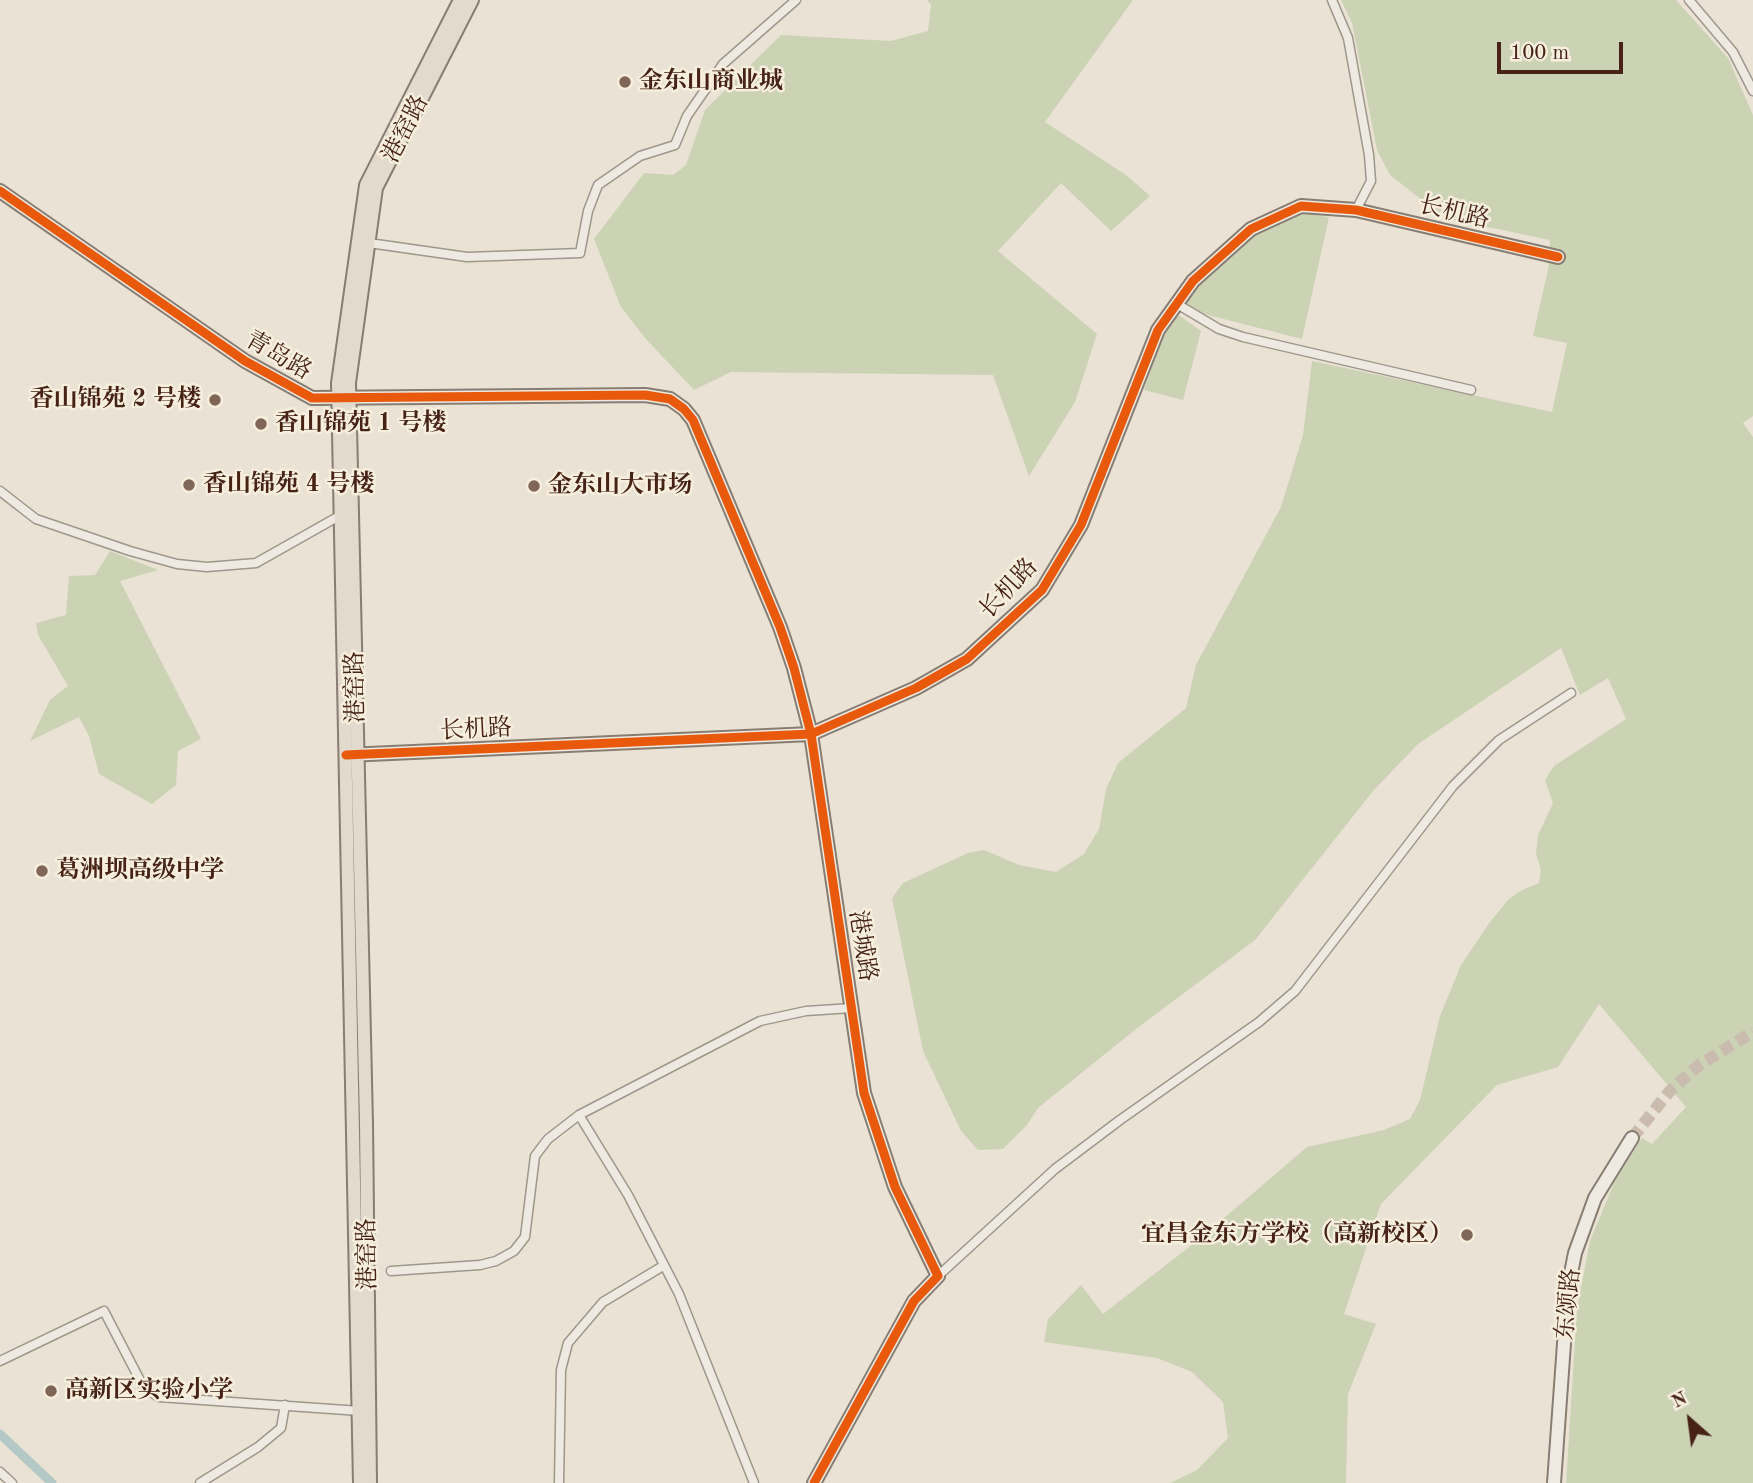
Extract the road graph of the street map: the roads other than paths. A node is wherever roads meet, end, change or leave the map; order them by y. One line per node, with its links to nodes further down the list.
1 (460, 0): 13 (main road, 港窑路)
2 (472, 0): 9 (main road, 港窑路)
3 (796, 0): 9 (street)
4 (1332, 0): 8 (street)
5 (1689, 0): 6 (street)
6 (1753, 91)
7 (0, 191): 13 (street, 青岛路)
8 (1356, 210): 10 (street, 长机路); 11 (street, 长机路)
9 (369, 243): 13 (main road, 港窑路)
10 (1558, 257)
11 (1177, 304): 12 (street); 18 (street, 长机路)
12 (1471, 390)
13 (343, 399): 14 (street, 青岛路); 16 (main road, 港窑路); 19 (main road, 港窑路)
14 (670, 399): 18 (street, 港城路)
15 (0, 491): 16 (street)
16 (341, 515): 19 (main road, 港窑路)
17 (1571, 693): 25 (street)
18 (811, 734): 19 (street, 长机路); 20 (street, 港城路)
19 (351, 755): 28 (main road, 港窑路); 33 (main road, 港窑路)
20 (852, 1008): 21 (street); 25 (street, 港城路)
21 (579, 1115): 23 (street); 24 (street)
22 (1632, 1138): 37 (street, 东颂路)
23 (663, 1266): 34 (street); 35 (street)
24 (391, 1271)
25 (938, 1276): 36 (street)
26 (0, 1362): 27 (street)
27 (285, 1405): 28 (street); 31 (street)
28 (360, 1411): 32 (main road, 港窑路)
29 (0, 1472): 30 (street)
30 (12, 1483)
31 (200, 1483)
32 (360, 1483)
33 (370, 1483)
34 (559, 1483)
35 (754, 1483)
36 (814, 1483)
37 (1554, 1483)

